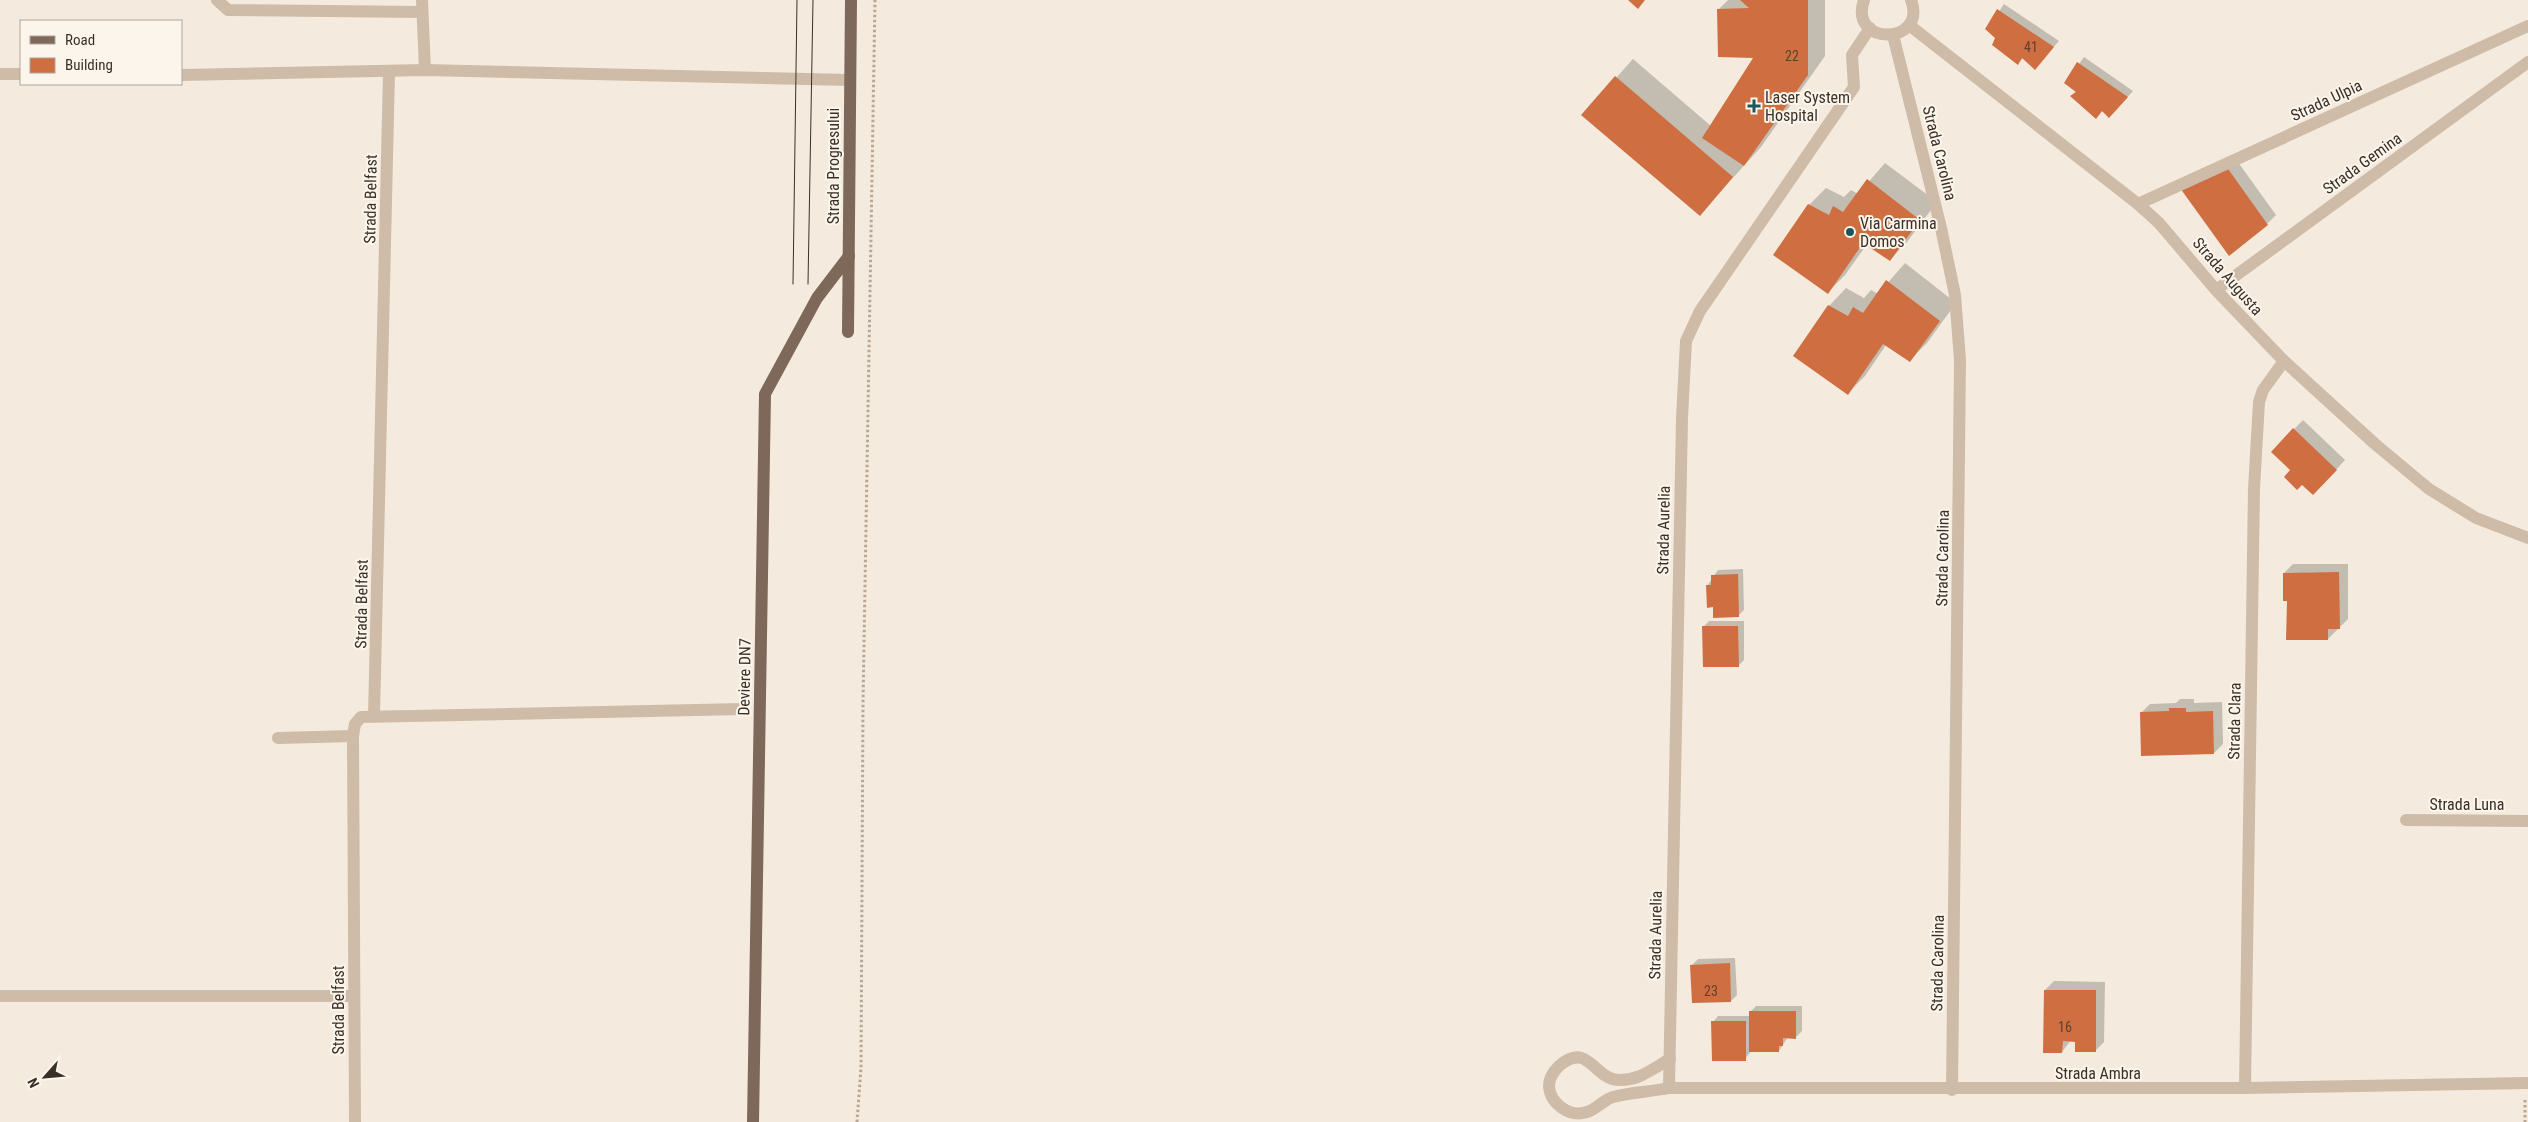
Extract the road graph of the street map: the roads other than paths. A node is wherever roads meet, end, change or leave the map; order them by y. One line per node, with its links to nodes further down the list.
1 (216, 0): 5 (street)
2 (851, 0): 16 (main road, Strada Progresului)
3 (1864, 0): 8 (street)
4 (1911, 0): 6 (street)
5 (422, 6): 11 (street)
6 (1908, 25): 9 (street); 17 (street, Strada Augusta)
7 (2528, 26): 17 (street, Strada Ulpia)
8 (1870, 28): 9 (street); 31 (street, Strada Aurelia)
9 (1893, 35): 35 (street, Strada Carolina)
10 (2528, 62): 19 (street, Strada Gemina)
11 (425, 70): 12 (street); 16 (street)
12 (389, 72): 15 (street); 24 (street, Strada Belfast)
13 (0, 74): 14 (street)
14 (20, 74)
15 (182, 75)
16 (850, 80): 18 (main road, Strada Progresului)
17 (2138, 204): 19 (street, Strada Augusta)
18 (849, 256): 20 (main road, Strada Progresului); 37 (main road, Deviere DN7)
19 (2216, 290): 21 (street, Strada Augusta)
20 (848, 332)
21 (2284, 362): 22 (street, Strada Augusta); 34 (street, Strada Clara)
22 (2528, 538)
23 (743, 709): 24 (street)
24 (374, 716): 25 (street)
25 (353, 736): 26 (street); 30 (street, Strada Belfast)
26 (278, 738)
27 (2406, 820): 28 (street, Strada Luna)
28 (2528, 821)
29 (0, 996): 30 (street)
30 (354, 996): 36 (street, Strada Belfast)
31 (1670, 1059): 33 (street, Strada Aurelia); 33 (street, Strada Ambra)
32 (2526, 1083): 34 (street, Strada Ambra)
33 (1669, 1088): 35 (street, Strada Ambra)
34 (2245, 1088): 35 (street, Strada Ambra)
35 (1952, 1090)
36 (355, 1122)
37 (753, 1122)

